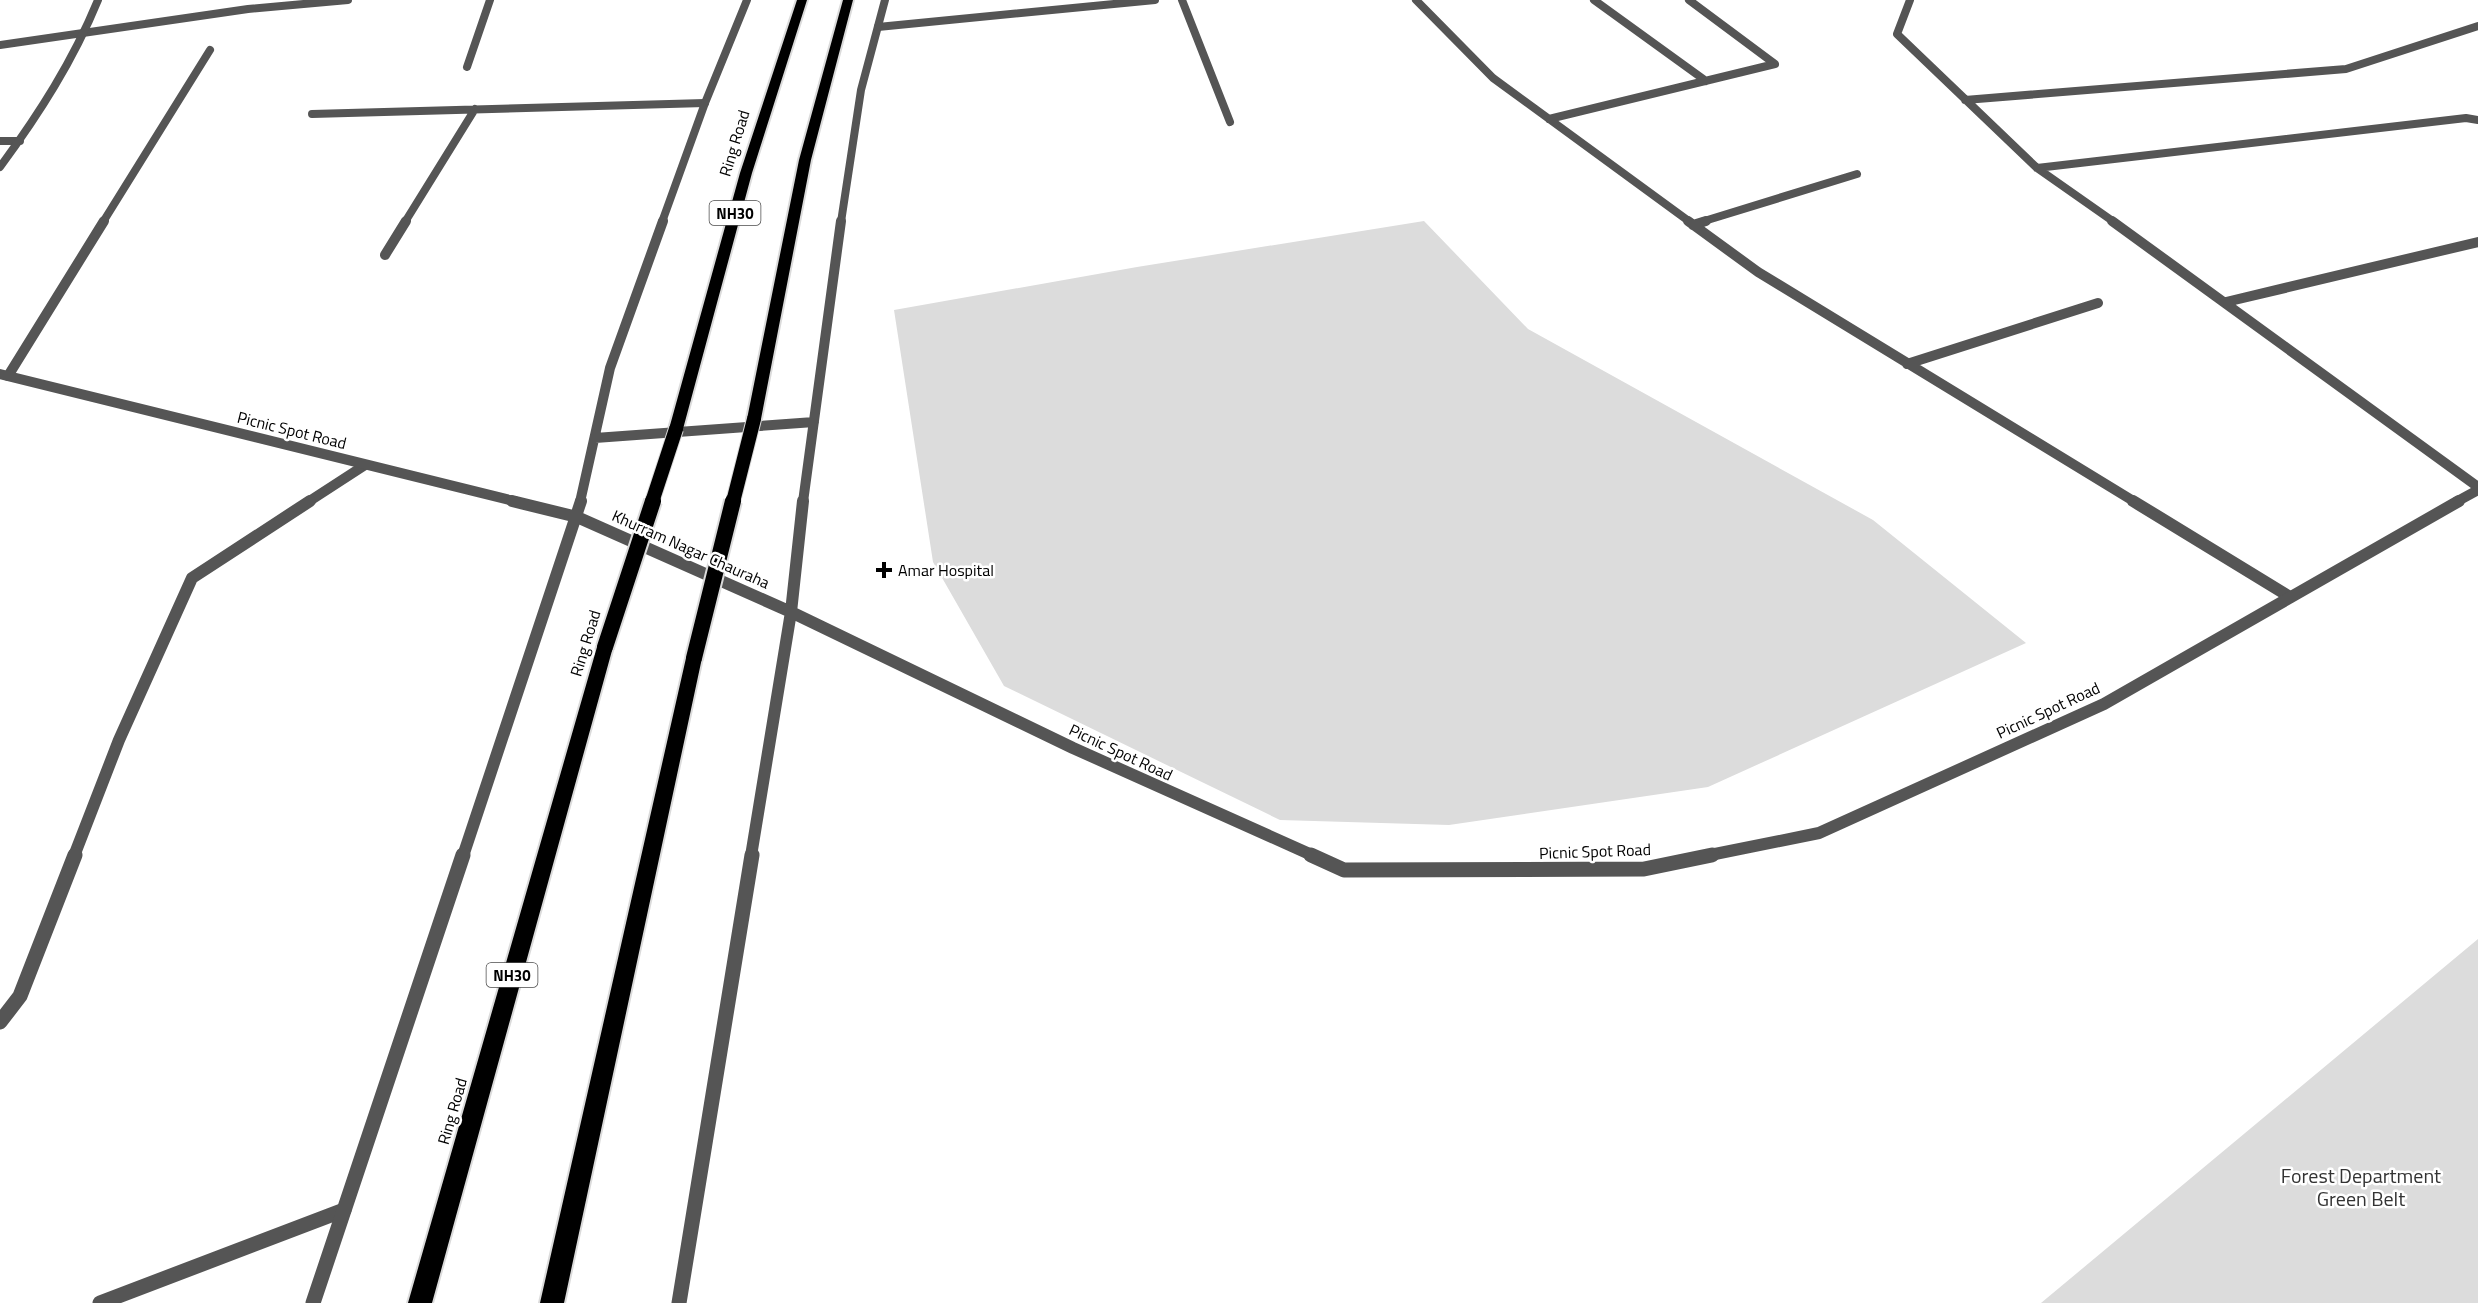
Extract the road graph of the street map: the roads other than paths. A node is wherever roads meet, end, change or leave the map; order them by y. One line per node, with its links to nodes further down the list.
1 (98, 0): 16 (street)
2 (348, 0): 16 (street)
3 (490, 0): 19 (street)
4 (747, 0): 22 (street)
5 (802, 0): 51 (highway, Ring Road / NH30, bridge)
6 (848, 0): 52 (highway, bridge)
7 (885, 0): 15 (street)
8 (1155, 0): 15 (street)
9 (1182, 0): 27 (street)
10 (1416, 0): 25 (street)
11 (1594, 0): 20 (street)
12 (1689, 0): 20 (street)
13 (1910, 0): 21 (street)
14 (2478, 26): 21 (street)
15 (878, 27): 40 (street)
16 (86, 32): 17 (street); 29 (street)
17 (0, 45)
18 (210, 50): 39 (street)
19 (467, 67)
20 (1706, 81): 25 (street)
21 (1965, 100): 31 (street)
22 (705, 104): 23 (street); 41 (street)
23 (475, 109): 24 (street); 35 (street)
24 (312, 114)
25 (1548, 119): 33 (street)
26 (2478, 120): 31 (street)
27 (1230, 122)
28 (0, 141): 29 (street)
29 (20, 141): 30 (street)
30 (0, 167)
31 (2037, 168): 36 (street)
32 (1857, 174): 33 (street)
33 (1693, 225): 38 (street)
34 (2478, 242): 36 (street)
35 (385, 255)
36 (2226, 302): 43 (street)
37 (2098, 303): 38 (street)
38 (1907, 364): 45 (street)
39 (4, 375): 42 (street, Picnic Spot Road)
40 (814, 422): 41 (street); 46 (street)
41 (595, 438): 44 (street)
42 (365, 465): 44 (street, Picnic Spot Road); 47 (street)
43 (2478, 488): 45 (street, Picnic Spot Road)
44 (577, 517): 46 (street, Khurram Nagar Chauraha); 48 (street)
45 (2290, 597): 46 (street, Picnic Spot Road)
46 (791, 612): 53 (street)
47 (0, 1022)
48 (344, 1210): 49 (street); 50 (street)
49 (100, 1303)
50 (313, 1303)
51 (420, 1303)
52 (552, 1303)
53 (679, 1303)

